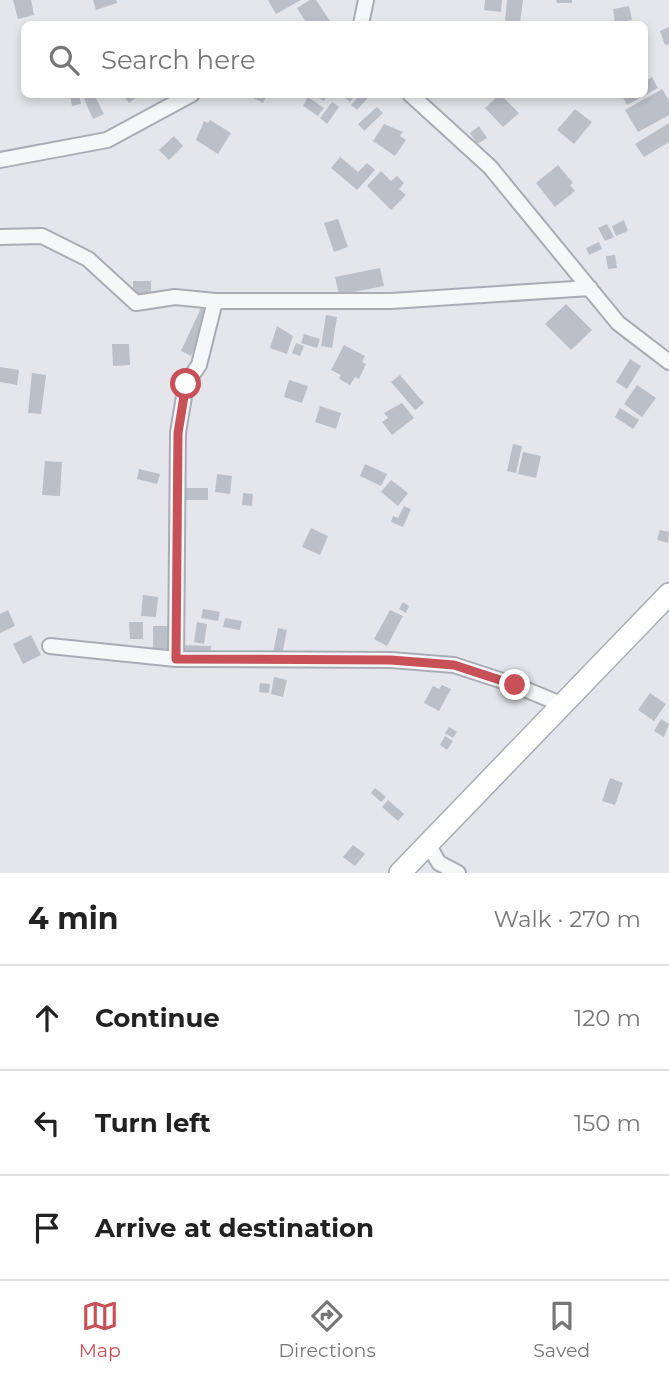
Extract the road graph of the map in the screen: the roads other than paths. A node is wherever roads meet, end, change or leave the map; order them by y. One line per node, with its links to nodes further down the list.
1 (366, 0): 2 (street)
2 (362, 21)
3 (185, 98): 5 (street)
4 (414, 98): 7 (street)
5 (0, 160)
6 (0, 237): 8 (street)
7 (590, 288): 8 (street); 9 (street)
8 (215, 300): 12 (street)
9 (669, 362)
10 (669, 594): 13 (street)
11 (50, 646): 12 (street)
12 (176, 659): 13 (street)
13 (563, 705): 14 (street)
14 (429, 846): 15 (street); 16 (street)
15 (400, 873)
16 (458, 873)

